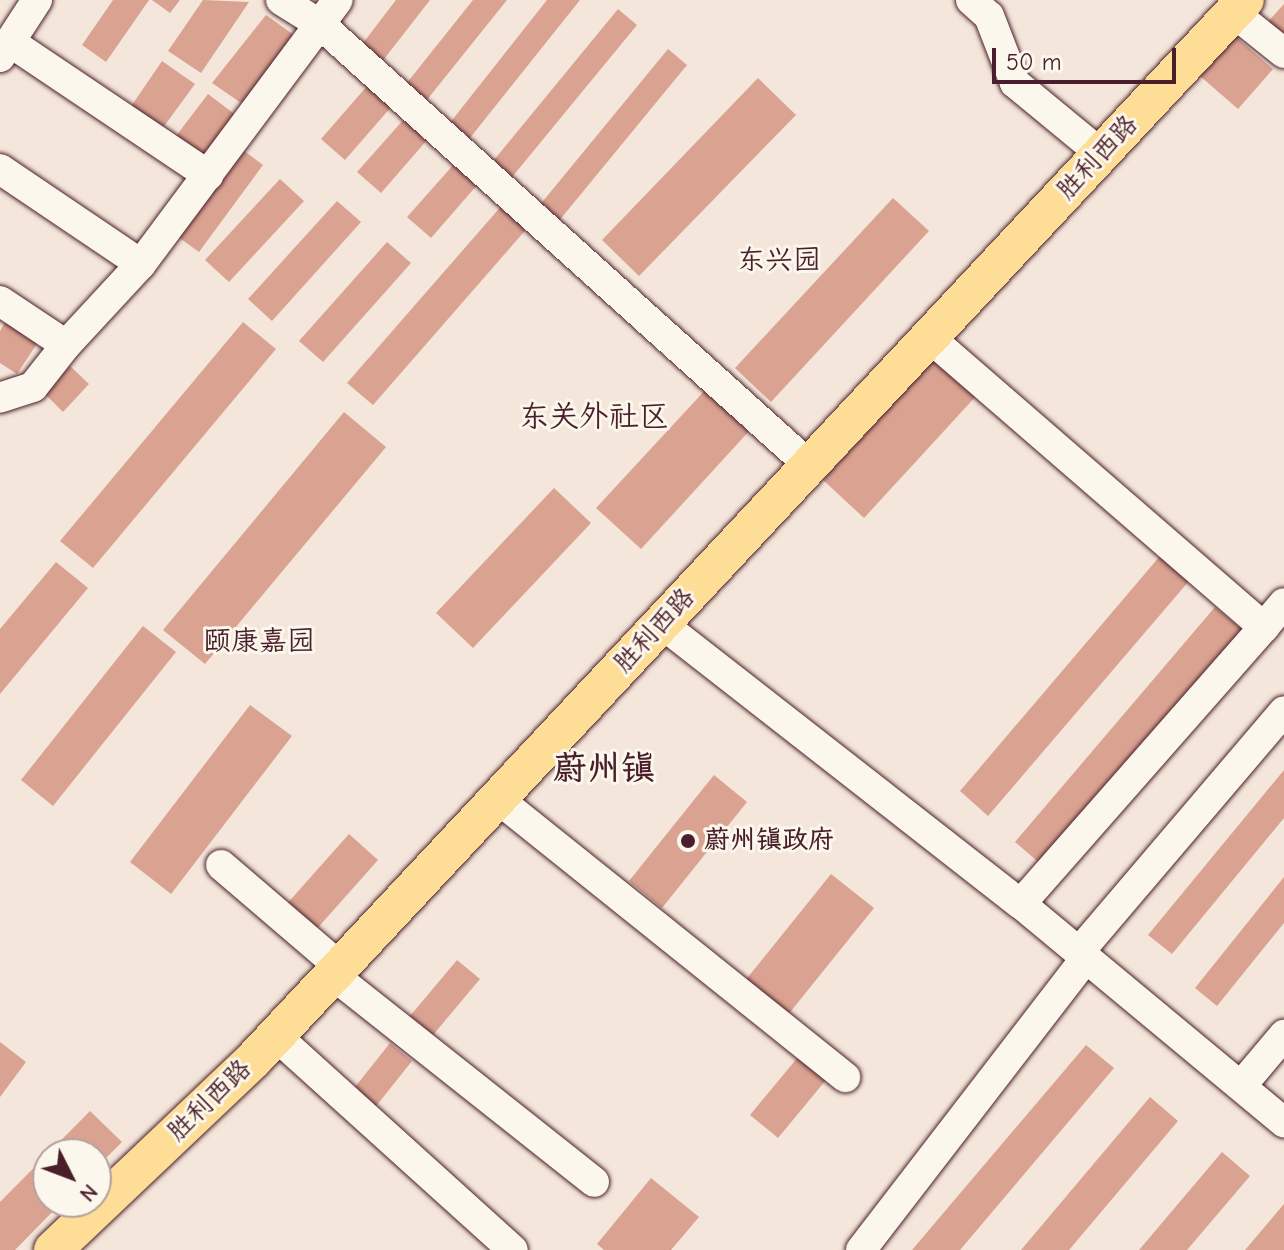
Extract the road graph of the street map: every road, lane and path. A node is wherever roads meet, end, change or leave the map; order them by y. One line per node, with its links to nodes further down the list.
1 (37, 0): 7 (street)
2 (281, 0): 6 (street)
3 (338, 0): 6 (street)
4 (971, 0): 9 (street)
5 (1240, 6): 8 (street); 9 (main road, 胜利西路)
6 (321, 25): 11 (street); 17 (street)
7 (3, 50): 11 (street)
8 (1284, 53)
9 (1101, 154): 14 (main road, 胜利西路)
10 (0, 169): 12 (street)
11 (208, 175): 12 (street)
12 (141, 264): 15 (street)
13 (0, 301): 15 (street)
14 (930, 338): 17 (main road, 胜利西路); 20 (street)
15 (66, 345): 16 (street)
16 (0, 398)
17 (810, 466): 19 (main road, 胜利西路)
18 (1284, 603): 20 (street)
19 (662, 624): 22 (main road, 胜利西路); 24 (street)
20 (1264, 627): 24 (street)
21 (1284, 711): 25 (street)
22 (498, 799): 26 (main road, 胜利西路); 29 (street)
23 (221, 865): 26 (street)
24 (1021, 904): 25 (street)
25 (1083, 955): 30 (street); 33 (street)
26 (336, 971): 28 (main road, 胜利西路); 32 (street)
27 (1284, 1035): 30 (street)
28 (276, 1036): 34 (main road, 胜利西路); 35 (street)
29 (845, 1077)
30 (1241, 1086): 31 (street)
31 (1284, 1122)
32 (594, 1182)
33 (865, 1248)
34 (53, 1250)
35 (513, 1250)

